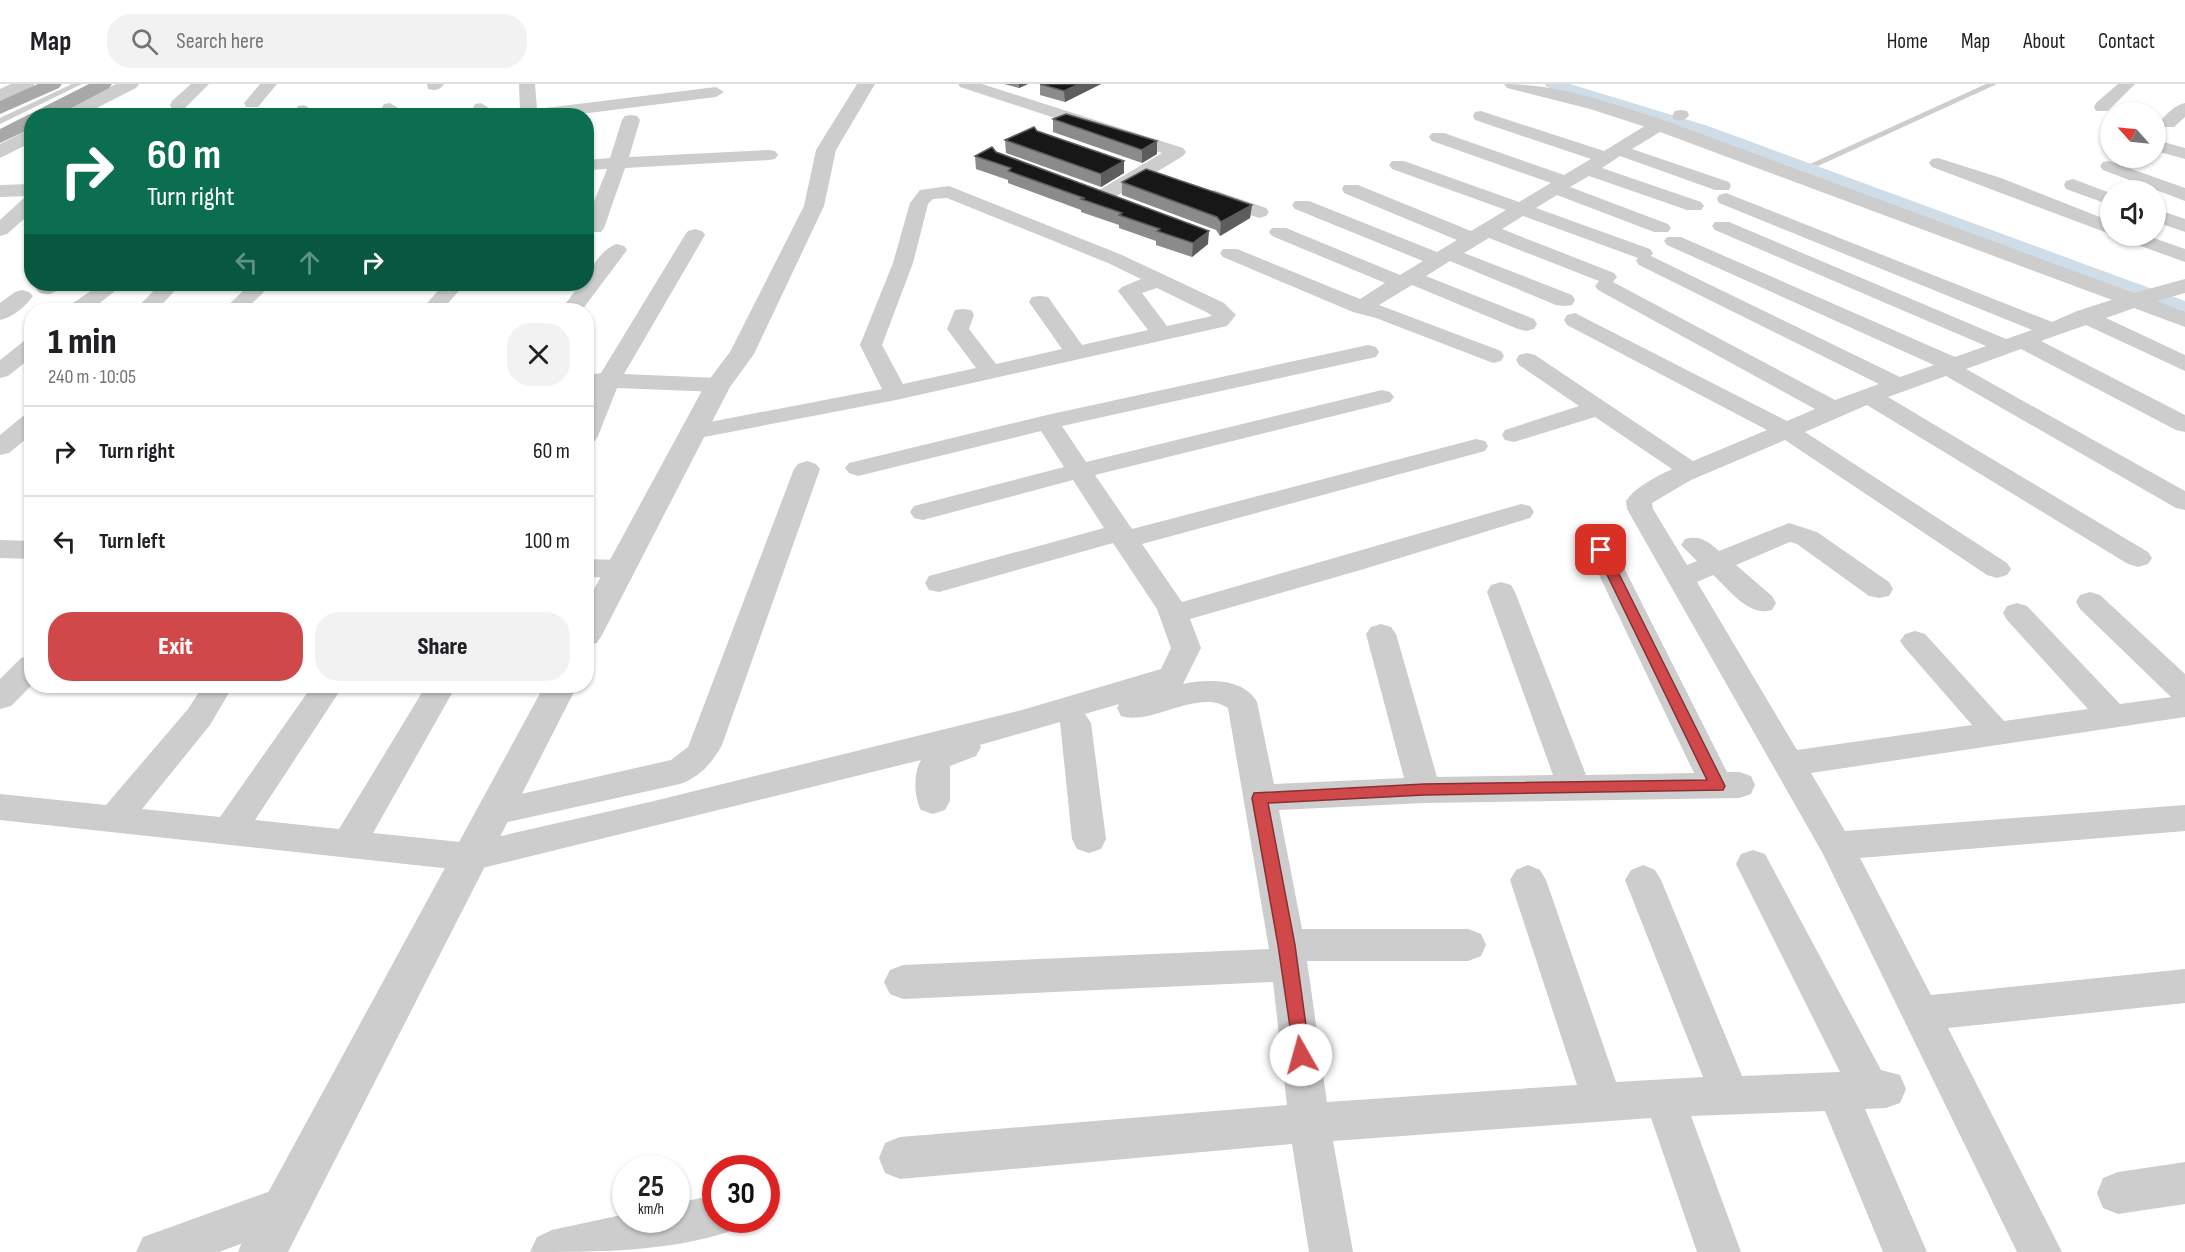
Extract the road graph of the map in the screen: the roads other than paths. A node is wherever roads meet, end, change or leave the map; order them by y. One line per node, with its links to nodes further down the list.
1 (26, 84): 18 (street)
2 (53, 84): 23 (main road)
3 (78, 84): 24 (lane)
4 (103, 84): 25 (main road)
5 (130, 84): 26 (street)
6 (201, 84): 22 (street)
7 (269, 84): 21 (street)
8 (851, 84): 60 (street)
9 (866, 84): 60 (street)
10 (966, 84): 19 (street)
11 (1513, 84): 37 (street)
12 (1577, 84): 31 (street)
13 (1993, 84): 49 (lane)
14 (2127, 84): 20 (street)
15 (1038, 88): 19 (street)
16 (531, 92): 27 (street)
17 (716, 92): 28 (street)
18 (0, 96)
19 (1014, 100): 55 (street)
20 (2107, 102)
21 (252, 103)
22 (178, 105)
23 (0, 108)
24 (27, 108)
25 (56, 108)
26 (81, 108)
27 (528, 108)
28 (591, 108)
29 (2185, 108): 35 (street)
30 (24, 110): 34 (lane)
31 (1680, 115): 37 (street); 49 (street)
32 (1482, 116): 43 (street)
33 (631, 120): 46 (street)
34 (0, 121)
35 (2168, 123)
36 (24, 124): 38 (main road)
37 (1659, 125): 43 (street); 97 (street)
38 (0, 137)
39 (1438, 137): 58 (street)
40 (24, 138): 42 (street)
41 (2166, 148): 44 (street)
42 (0, 152)
43 (1612, 154): 54 (street); 111 (street)
44 (2185, 154)
45 (769, 155): 46 (street)
46 (618, 163): 48 (street); 77 (street)
47 (1938, 163): 74 (street)
48 (594, 164)
49 (1815, 164): 83 (street)
50 (1126, 165): 55 (street)
51 (1398, 165): 71 (street)
52 (2166, 166): 56 (street)
53 (2114, 168): 66 (street)
54 (1588, 169): 58 (street); 69 (street)
55 (1147, 172): 57 (street); 67 (street)
56 (2185, 172)
57 (1169, 180)
58 (1562, 185): 71 (street); 120 (street)
59 (2073, 185): 65 (street)
60 (813, 186): 123 (street)
61 (1192, 188): 72 (street)
62 (1351, 189): 81 (street)
63 (24, 190): 64 (street)
64 (0, 191)
65 (2100, 195)
66 (2185, 195)
67 (1124, 204)
68 (1302, 205): 87 (street)
69 (1694, 206)
70 (24, 208): 78 (street)
71 (1521, 210): 81 (street); 125 (street)
72 (1259, 212)
73 (2166, 219): 76 (street)
74 (2100, 224)
75 (1722, 226): 113 (street)
76 (2185, 226)
77 (594, 228)
78 (0, 230)
79 (1279, 232): 90 (street)
80 (695, 235): 124 (street)
81 (1480, 235): 87 (street); 131 (street)
82 (2158, 246): 86 (street)
83 (2044, 247)
84 (617, 250): 89 (street)
85 (1230, 253): 105 (street)
86 (2185, 256)
87 (1444, 257): 90 (street); 135 (street)
88 (1158, 279): 112 (street); 112 (street); 126 (street)
89 (594, 280)
90 (1406, 280): 105 (street); 110 (street)
91 (104, 291): 100 (street)
92 (164, 291): 101 (street)
93 (448, 291): 103 (street)
94 (586, 291): 104 (street)
95 (2175, 291): 97 (street)
96 (253, 292): 102 (street)
97 (2132, 293): 108 (street); 109 (street)
98 (22, 296): 106 (street)
99 (1040, 302): 116 (street)
100 (88, 303)
101 (152, 303)
102 (241, 303)
103 (437, 303)
104 (576, 303)
105 (1361, 308): 117 (street)
106 (0, 314)
107 (963, 315): 122 (street)
108 (2085, 316): 111 (street); 119 (street)
109 (2185, 320)
110 (1526, 324)
111 (2049, 329): 113 (street)
112 (1161, 334): 116 (street)
113 (2012, 343): 120 (street); 133 (street)
114 (1368, 352): 132 (street)
115 (21, 353): 121 (street)
116 (1076, 353): 122 (street)
117 (1493, 356)
118 (1527, 360): 130 (street)
119 (2185, 364)
120 (1950, 366): 125 (street); 144 (street)
121 (0, 371)
122 (990, 372): 126 (street)
123 (723, 378): 124 (street); 136 (street)
124 (597, 380): 127 (street)
125 (1899, 385): 128 (street)
126 (896, 393): 136 (street)
127 (594, 395)
128 (1869, 396): 131 (street); 152 (street)
129 (1382, 397): 142 (street)
130 (1598, 408): 137 (street); 143 (street)
131 (1833, 409): 135 (street)
132 (1047, 422): 140 (street); 142 (street)
133 (2185, 425)
134 (24, 428): 139 (street)
135 (1787, 431): 143 (street); 156 (street)
136 (694, 432): 155 (street)
137 (1514, 435)
138 (1476, 446): 147 (street)
139 (0, 448)
140 (858, 468)
141 (807, 469): 186 (street)
142 (1079, 471): 145 (street); 147 (street)
143 (1691, 471): 157 (street)
144 (2185, 502)
145 (923, 512)
146 (1521, 512): 164 (street)
147 (1122, 536): 158 (street); 164 (street)
148 (1695, 545): 153 (street)
149 (0, 549): 150 (street)
150 (24, 550)
151 (1601, 550): 181 (street)
152 (2138, 558)
153 (1718, 563): 157 (street); 159 (street); 162 (street)
154 (594, 568): 155 (street)
155 (621, 569): 165 (street)
156 (1997, 569)
157 (1682, 578): 180 (street)
158 (939, 583)
159 (1879, 590)
160 (1501, 592): 181 (street)
161 (2090, 602): 169 (street)
162 (1762, 603)
163 (2016, 613): 176 (street)
164 (1173, 614): 179 (street)
165 (594, 620)
166 (1381, 634): 182 (street)
167 (1915, 641): 178 (street)
168 (24, 674): 174 (street)
169 (2185, 692)
170 (214, 693): 187 (street)
171 (323, 693): 189 (street)
172 (437, 693): 191 (street)
173 (556, 693): 186 (street)
174 (0, 698)
175 (2185, 706): 176 (street)
176 (2112, 715): 178 (street)
177 (1075, 723): 179 (street); 183 (street); 190 (street)
178 (1997, 733): 180 (street)
179 (957, 743): 184 (street); 193 (street)
180 (1789, 764): 192 (street)
181 (1575, 789): 182 (street)
182 (1424, 790): 183 (street)
183 (1260, 798): 198 (street)
184 (933, 801)
185 (0, 807): 187 (street)
186 (494, 812): 193 (street)
187 (114, 819): 189 (street)
188 (2185, 819): 192 (street)
189 (229, 831): 191 (street)
190 (1089, 838)
191 (349, 843): 193 (street)
192 (1836, 846): 201 (street)
193 (470, 856): 210 (street)
194 (1753, 864): 202 (street)
195 (1528, 880): 205 (street)
196 (1642, 880): 203 (street)
197 (1468, 945): 198 (street)
198 (1288, 955): 199 (street); 206 (street)
199 (903, 982)
200 (2185, 986): 201 (street)
201 (1920, 1014): 218 (street)
202 (1864, 1090): 203 (street); 217 (street)
203 (1730, 1094): 204 (street)
204 (1664, 1098): 205 (street); 216 (street)
205 (1603, 1102): 206 (street)
206 (1310, 1124): 207 (street); 215 (street)
207 (900, 1158)
208 (2185, 1183): 209 (street)
209 (2118, 1193)
210 (287, 1206): 212 (street); 213 (street)
211 (702, 1219): 214 (street)
212 (158, 1252)
213 (262, 1252)
214 (552, 1252)
215 (1331, 1252)
216 (1719, 1252)
217 (1905, 1252)
218 (2040, 1252)

